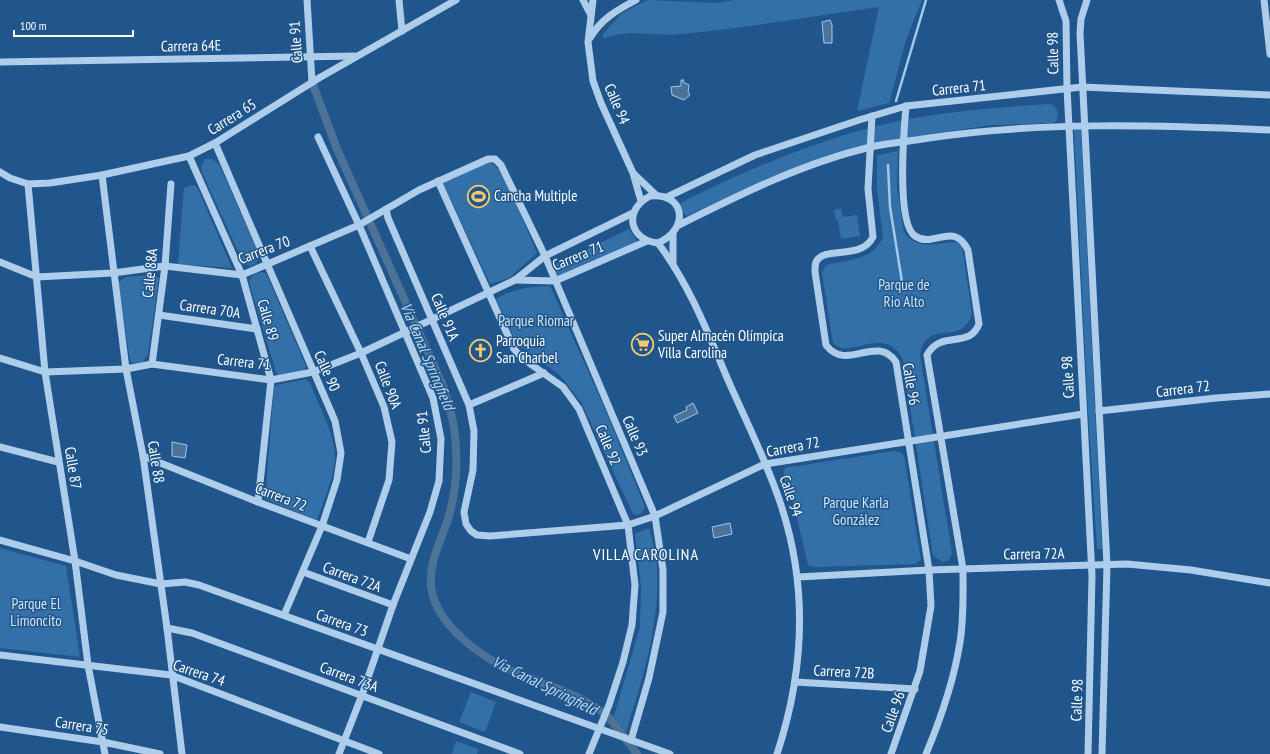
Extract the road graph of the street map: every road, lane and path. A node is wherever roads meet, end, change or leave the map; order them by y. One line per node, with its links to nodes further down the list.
1 (307, 0): 16 (street, Calle 91)
2 (399, 0): 12 (street)
3 (456, 0): 12 (street, Carrera 65)
4 (583, 0): 11 (street)
5 (592, 0): 11 (street, Calle 94)
6 (636, 0): 10 (street)
7 (1059, 0): 20 (street, Calle 98)
8 (1087, 0): 19 (street, Calle 98)
9 (1264, 0): 14 (street)
10 (623, 4): 13 (street)
11 (591, 15): 13 (street, Calle 94)
12 (402, 31): 15 (street, Carrera 65)
13 (588, 42): 34 (street, Calle 94)
14 (1270, 54)
15 (358, 56): 16 (street, Carrera 64E); 18 (street, Carrera 65)
16 (310, 57): 17 (street, Carrera 64E); 18 (street, Calle 91)
17 (0, 62)
18 (312, 82): 29 (street, Carrera 65)
19 (1082, 87): 20 (street, Carrera 71); 21 (street, Carrera 71); 24 (street, Calle 98)
20 (1067, 88): 22 (street, Carrera 71); 25 (street, Calle 98)
21 (1270, 96)
22 (906, 106): 23 (street, Carrera 71); 28 (street, Calle 96)
23 (872, 116): 30 (street, Calle 96); 40 (street, Carrera 71)
24 (1084, 125): 25 (street); 26 (street); 75 (street, Calle 98)
25 (1070, 126): 28 (street); 76 (street, Calle 98)
26 (1270, 130)
27 (318, 137): 44 (street, Calle 91)
28 (903, 142): 30 (street); 77 (street, Calle 96)
29 (216, 143): 31 (street, Carrera 65); 53 (street, Calle 90)
30 (871, 147): 45 (street); 78 (street, Calle 96)
31 (189, 156): 35 (street, Carrera 65); 56 (street, Calle 89)
32 (495, 159): 36 (street, Carrera 70); 50 (street, Calle 93)
33 (0, 172): 37 (street, Carrera 65)
34 (633, 174): 39 (street, Calle 94); 41 (street, Calle 94)
35 (102, 175): 37 (street, Carrera 65); 55 (street, Calle 88)
36 (438, 181): 42 (street, Carrera 70); 60 (street, Calle 92)
37 (28, 184): 57 (street, Calle 87)
38 (170, 184): 54 (street, Calle 88A)
39 (656, 195): 40 (street); 41 (street)
40 (667, 197): 45 (street)
41 (641, 201): 43 (street)
42 (386, 209): 44 (street, Carrera 70); 62 (street, Calle 91A)
43 (632, 213): 47 (street); 50 (street, Carrera 71)
44 (359, 225): 49 (street, Carrera 70); 64 (street, Calle 91)
45 (679, 225): 46 (street)
46 (674, 233): 48 (street); 52 (street, Calle 94)
47 (647, 241): 48 (street); 59 (street, Carrera 71)
48 (658, 243): 52 (street, Calle 94)
49 (310, 246): 53 (street, Carrera 70); 65 (street, Calle 90A)
50 (545, 256): 58 (street, Carrera 71); 59 (street, Calle 93)
51 (0, 262): 57 (street, Carrera 70)
52 (674, 264): 82 (street, Calle 94)
53 (268, 265): 56 (street, Carrera 70); 70 (street, Calle 90)
54 (165, 266): 55 (street, Carrera 70); 56 (street, Carrera 70); 61 (street, Calle 88A)
55 (113, 273): 57 (street, Carrera 70); 68 (street, Calle 88)
56 (242, 275): 63 (street, Calle 89)
57 (37, 277): 69 (street, Calle 87)
58 (515, 280): 59 (street, Carrera 71); 60 (street, Carrera 71)
59 (555, 281): 84 (street, Calle 93)
60 (487, 292): 62 (street, Carrera 71); 71 (street, Calle 92)
61 (158, 315): 63 (street, Carrera 70A); 67 (street, Calle 88A)
62 (429, 321): 64 (street, Carrera 71); 74 (street, Calle 91A)
63 (258, 329): 72 (street, Calle 89)
64 (409, 331): 65 (street, Carrera 71); 90 (street, Calle 91)
65 (361, 353): 70 (street, Carrera 71); 89 (street, Calle 90A)
66 (0, 358): 69 (street, Carrera 71)
67 (152, 364): 68 (street, Carrera 71); 72 (street, Carrera 71)
68 (126, 369): 69 (street, Carrera 71); 80 (street, Calle 88)
69 (45, 372): 81 (street, Calle 87)
70 (313, 372): 72 (street, Carrera 71); 86 (street, Calle 90)
71 (544, 373): 74 (street); 85 (street, Calle 92)
72 (271, 380): 83 (street, Calle 89)
73 (1270, 394): 75 (street, Carrera 72)
74 (469, 405): 87 (street, Calle 91A)
75 (1099, 411): 92 (street, Calle 98)
76 (1083, 414): 77 (street, Carrera 72); 93 (street, Calle 98)
77 (941, 436): 78 (street, Carrera 72); 94 (street, Calle 96)
78 (908, 441): 82 (street, Carrera 72); 95 (street, Calle 96)
79 (0, 447): 81 (street)
80 (143, 456): 83 (street, Carrera 72); 99 (street, Calle 88)
81 (58, 462): 91 (street, Calle 87)
82 (765, 464): 84 (street, Carrera 72); 97 (street, Calle 94)
83 (258, 502): 86 (street, Carrera 72)
84 (655, 516): 85 (street, Carrera 72); 112 (street, Calle 93)
85 (628, 525): 87 (street, Carrera 72); 110 (street, Calle 92)
86 (322, 526): 89 (street, Carrera 72); 96 (street, Calle 90)
87 (470, 531)
88 (0, 540): 91 (street, Carrera 73)
89 (368, 542): 90 (street, Carrera 72)
90 (411, 559): 100 (street, Calle 91)
91 (75, 561): 99 (street, Carrera 73); 105 (street, Calle 87)
92 (1107, 565): 93 (street, Carrera 72A); 98 (street, Carrera 72A); 127 (street, Calle 98)
93 (1091, 566): 94 (street, Carrera 72A); 126 (street, Calle 98)
94 (962, 569): 95 (street, Carrera 72A); 125 (street, Calle 96)
95 (929, 570): 97 (street, Carrera 72A); 108 (street, Calle 96)
96 (303, 572): 100 (street, Carrera 72A); 101 (street, Calle 90)
97 (798, 576): 107 (street, Calle 94)
98 (1270, 583)
99 (161, 584): 101 (street, Carrera 73); 102 (street, Calle 88)
100 (393, 605): 103 (street, Calle 91)
101 (284, 616): 103 (street, Carrera 73)
102 (167, 628): 106 (street, Calle 88); 109 (street, Carrera 73A)
103 (378, 650): 109 (street, Calle 91); 110 (street, Carrera 73)
104 (0, 655): 105 (street, Carrera 74)
105 (88, 665): 106 (street, Carrera 74); 114 (street, Calle 87)
106 (171, 675): 113 (street, Carrera 74); 117 (street, Calle 88)
107 (796, 682): 108 (street, Carrera 72B); 123 (street, Calle 94)
108 (915, 689): 124 (street, Calle 96)
109 (362, 696): 113 (street, Calle 91); 120 (street, Carrera 73A)
110 (601, 726): 112 (street, Carrera 73); 121 (street, Calle 92)
111 (0, 727): 114 (street, Carrera 75)
112 (629, 740): 122 (street, Carrera 73)
113 (344, 741): 118 (street, Calle 91); 119 (street, Carrera 74)
114 (103, 742): 115 (street, Calle 87); 116 (street, Carrera 75)
115 (105, 754)
116 (160, 754)
117 (182, 754)
118 (339, 754)
119 (379, 754)
120 (520, 754)
121 (589, 754)
122 (670, 754)
123 (777, 754)
124 (891, 754)
125 (926, 754)
126 (1088, 754)
127 (1102, 754)

